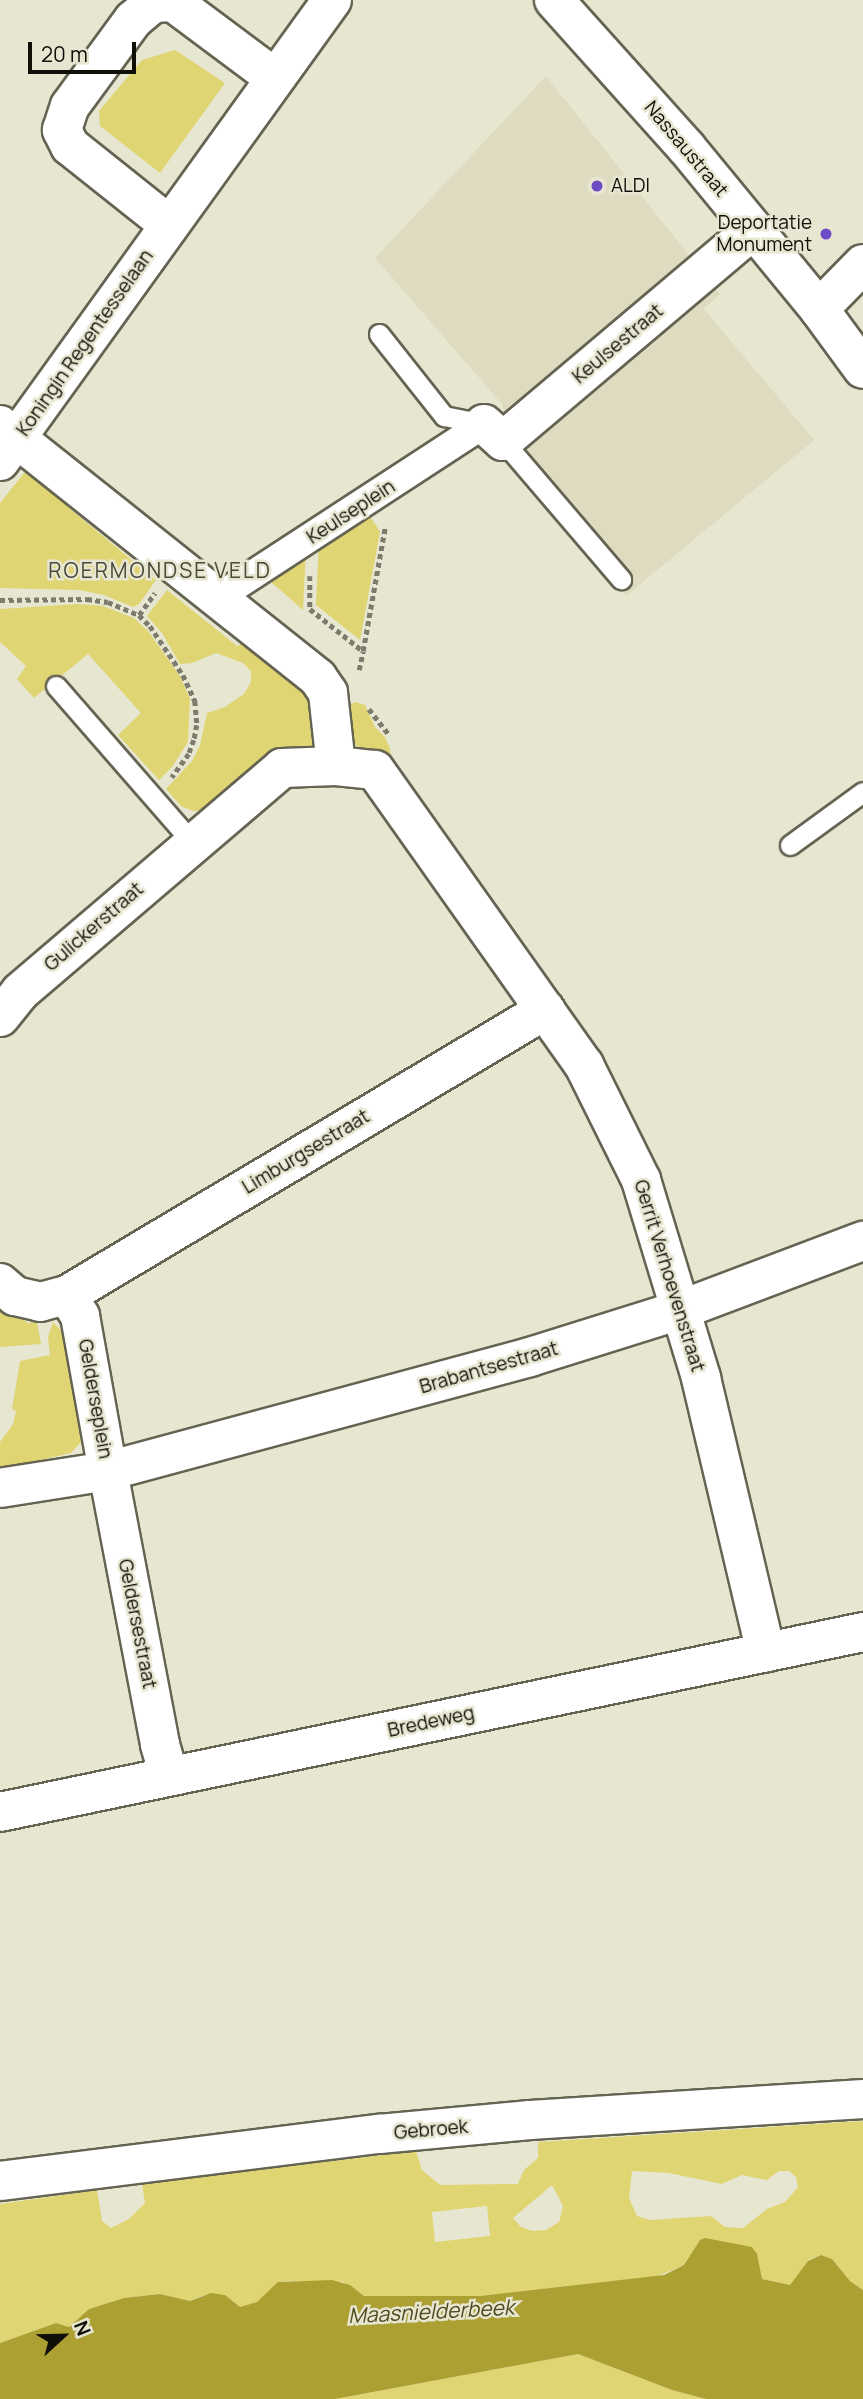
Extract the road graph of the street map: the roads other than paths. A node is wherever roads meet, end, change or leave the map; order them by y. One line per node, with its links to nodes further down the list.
1 (332, 0): 3 (street, Koningin Regentesselaan)
2 (554, 0): 5 (street, Nassaustraat)
3 (275, 78): 4 (street, Koningin Regentesselaan); 4 (street)
4 (169, 224): 11 (street, Koningin Regentesselaan)
5 (753, 230): 7 (street, Nassaustraat); 10 (street, Keulsestraat)
6 (863, 264): 7 (street)
7 (819, 309): 9 (street, Nassaustraat)
8 (379, 334): 10 (lane)
9 (863, 369)
10 (493, 433): 12 (lane); 13 (street, Keulseplein)
11 (6, 441): 13 (street)
12 (621, 579)
13 (217, 598): 15 (street)
14 (56, 686): 17 (lane)
15 (335, 766): 17 (street, Gulickerstraat); 19 (street, Gerrit Verhoevenstraat)
16 (863, 792): 18 (lane)
17 (192, 842): 20 (street, Gulickerstraat)
18 (790, 845)
19 (545, 1010): 23 (street, Limburgsestraat); 24 (street, Gerrit Verhoevenstraat)
20 (0, 1017)
21 (863, 1241): 24 (street, Brabantsestraat)
22 (0, 1283): 23 (street)
23 (67, 1295): 25 (street, Gelderseplein)
24 (680, 1310): 25 (street, Brabantsestraat); 28 (street, Gerrit Verhoevenstraat)
25 (108, 1471): 26 (street, Gelderseplein); 29 (street, Geldersestraat)
26 (0, 1488)
27 (863, 1632): 28 (street, Bredeweg)
28 (766, 1653): 29 (street, Bredeweg)
29 (169, 1776): 30 (street, Bredeweg)
30 (0, 1812)
31 (863, 2099): 32 (street, Gebroek)
32 (0, 2181)

